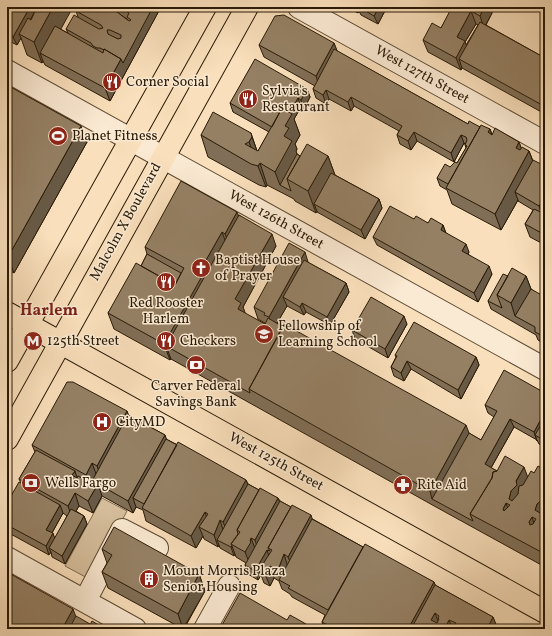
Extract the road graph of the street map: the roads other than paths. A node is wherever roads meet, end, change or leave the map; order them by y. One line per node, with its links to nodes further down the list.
1 (205, 7): 5 (main road)
2 (247, 7): 7 (main road, Malcolm X Boulevard)
3 (299, 7): 6 (street, West 127th Street)
4 (7, 70): 5 (street, West 126th Street)
5 (131, 139): 7 (street, West 126th Street); 9 (main road)
6 (545, 143)
7 (162, 156): 10 (main road, Malcolm X Boulevard); 12 (street, West 126th Street)
8 (7, 313): 9 (main road, West 125th Street)
9 (27, 324): 10 (main road, West 125th Street); 11 (main road)
10 (60, 342): 13 (main road, Malcolm X Boulevard); 18 (main road, West 125th Street)
11 (7, 361)
12 (545, 369)
13 (7, 439)
14 (157, 548): 17 (street)
15 (7, 558): 17 (street)
16 (229, 586): 20 (street)
17 (85, 601): 19 (street)
18 (545, 612)
19 (136, 629)
20 (205, 629)

